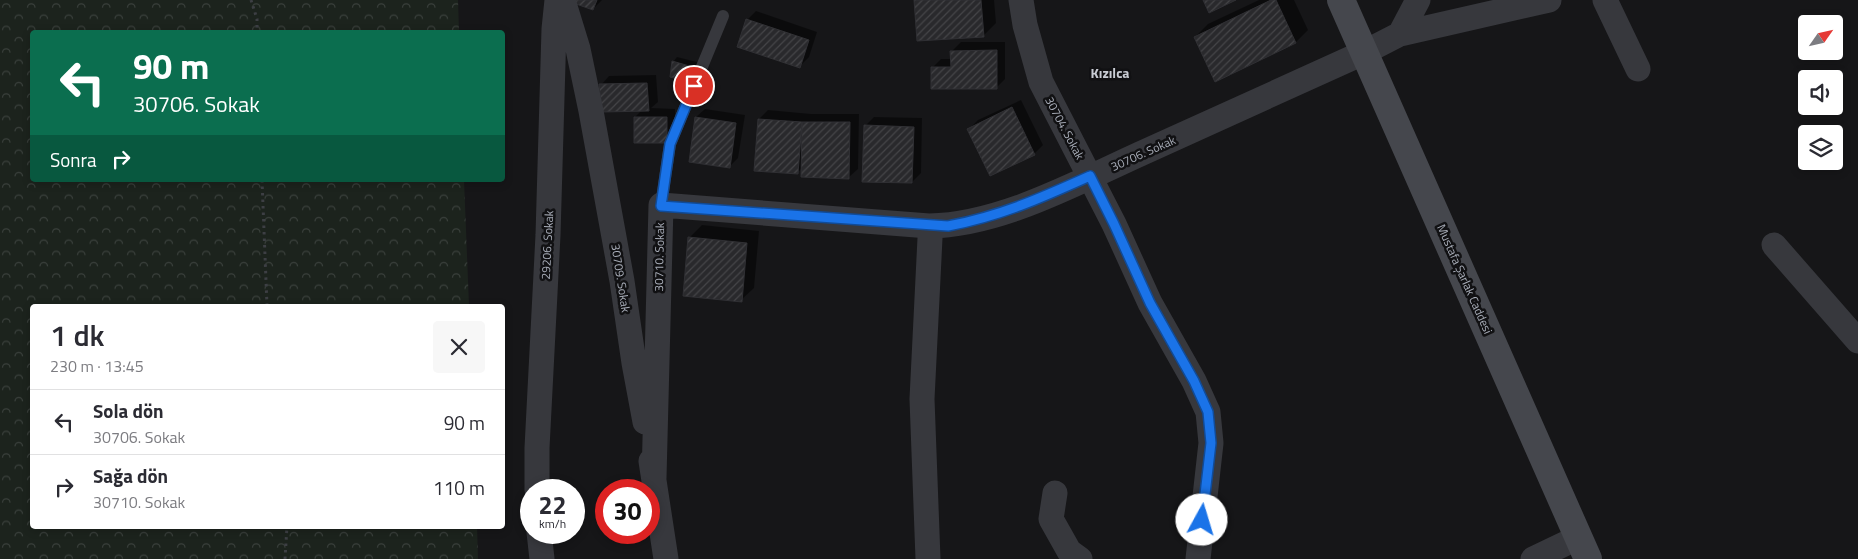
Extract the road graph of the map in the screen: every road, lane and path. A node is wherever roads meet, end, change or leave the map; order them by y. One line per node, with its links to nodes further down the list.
1 (251, 0): 10 (path)
2 (557, 0): 22 (street, 29206. Sokak)
3 (563, 0): 21 (street, 30709. Sokak)
4 (1021, 0): 14 (street, 30704. Sokak)
5 (1340, 0): 12 (street, Mustafa Şarlak Caddesi)
6 (1418, 0): 11 (street)
7 (1549, 0): 11 (street, 30706. Sokak)
8 (1605, 0): 13 (street)
9 (723, 16): 16 (lane, 30710. Sokak)
10 (257, 30)
11 (1400, 34): 12 (street, 30706. Sokak)
12 (1365, 52): 14 (street, 30706. Sokak); 26 (street, Mustafa Şarlak Caddesi)
13 (1638, 69)
14 (1090, 176): 17 (street, 30706. Sokak); 32 (street, 30704. Sokak)
15 (262, 182): 19 (path)
16 (661, 206): 17 (street, 30706. Sokak); 21 (street, 30710. Sokak)
17 (929, 226): 30 (street)
18 (1774, 245): 20 (street)
19 (267, 304)
20 (1858, 341)
21 (654, 478): 29 (street, 30709. Sokak)
22 (537, 479)
23 (1055, 493): 31 (street)
24 (287, 529): 27 (path)
25 (540, 544): 28 (street)
26 (1584, 548): 33 (street)
27 (285, 559)
28 (542, 559)
29 (666, 559)
30 (928, 559)
31 (1080, 559)
32 (1198, 559)
33 (1533, 559)

